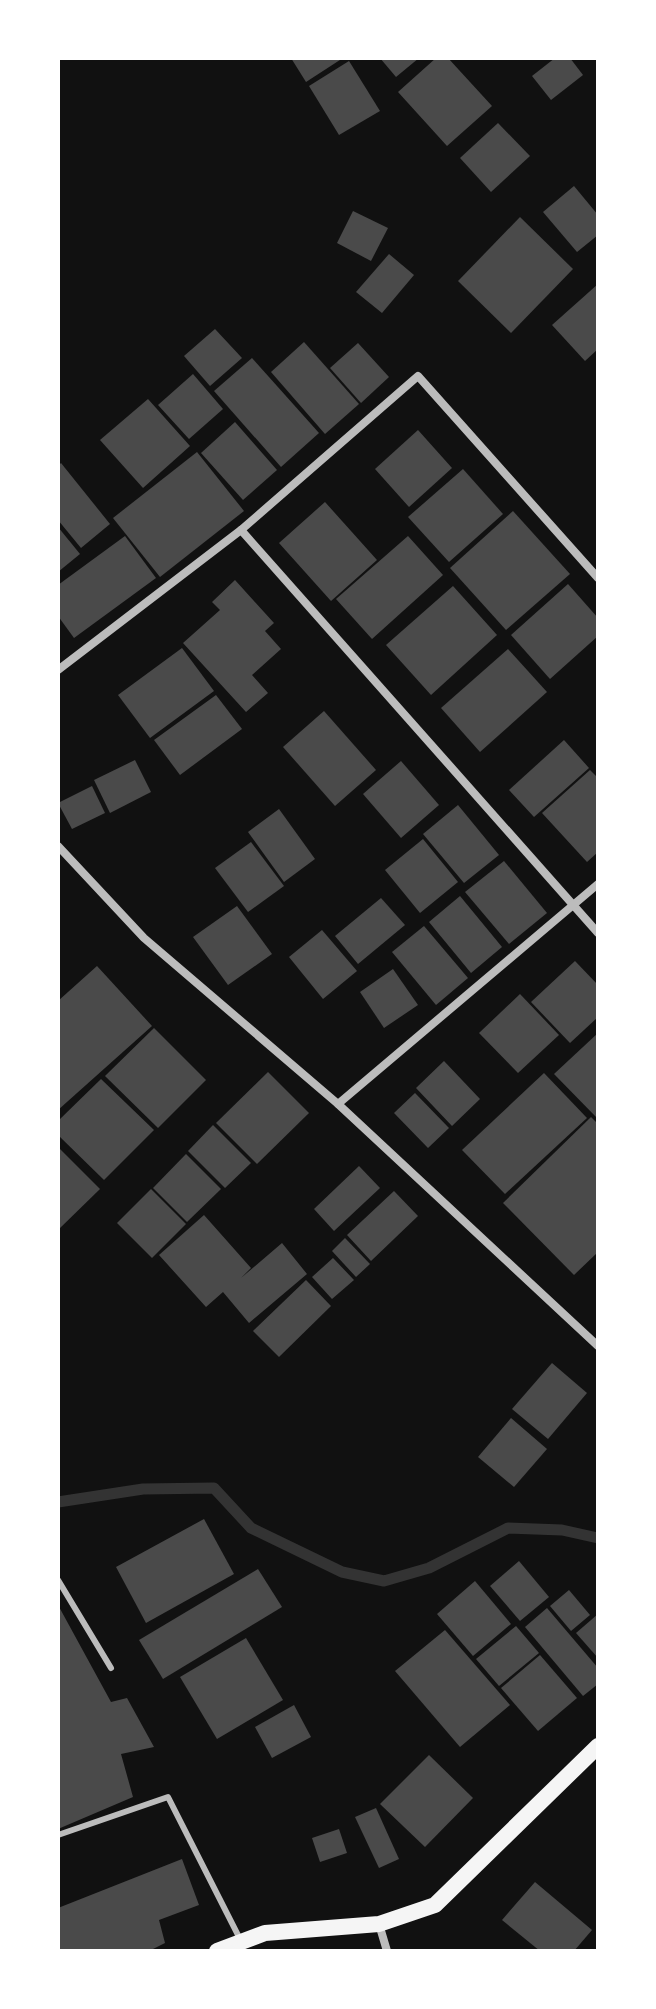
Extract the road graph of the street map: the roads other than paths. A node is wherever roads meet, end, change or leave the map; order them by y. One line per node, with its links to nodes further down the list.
1 (241, 530): 2 (street); 3 (street); 6 (street)
2 (598, 578)
3 (58, 670)
4 (58, 846): 8 (street)
5 (598, 884): 6 (street)
6 (572, 906): 7 (street); 8 (street)
7 (598, 933)
8 (338, 1104): 9 (street)
9 (598, 1346)
10 (58, 1580): 11 (lane)
11 (111, 1668)
12 (598, 1746): 14 (main road)
13 (58, 1835): 15 (lane)
14 (379, 1924): 15 (main road); 17 (street)
15 (241, 1941): 16 (main road)
16 (217, 1951)
17 (387, 1951)

